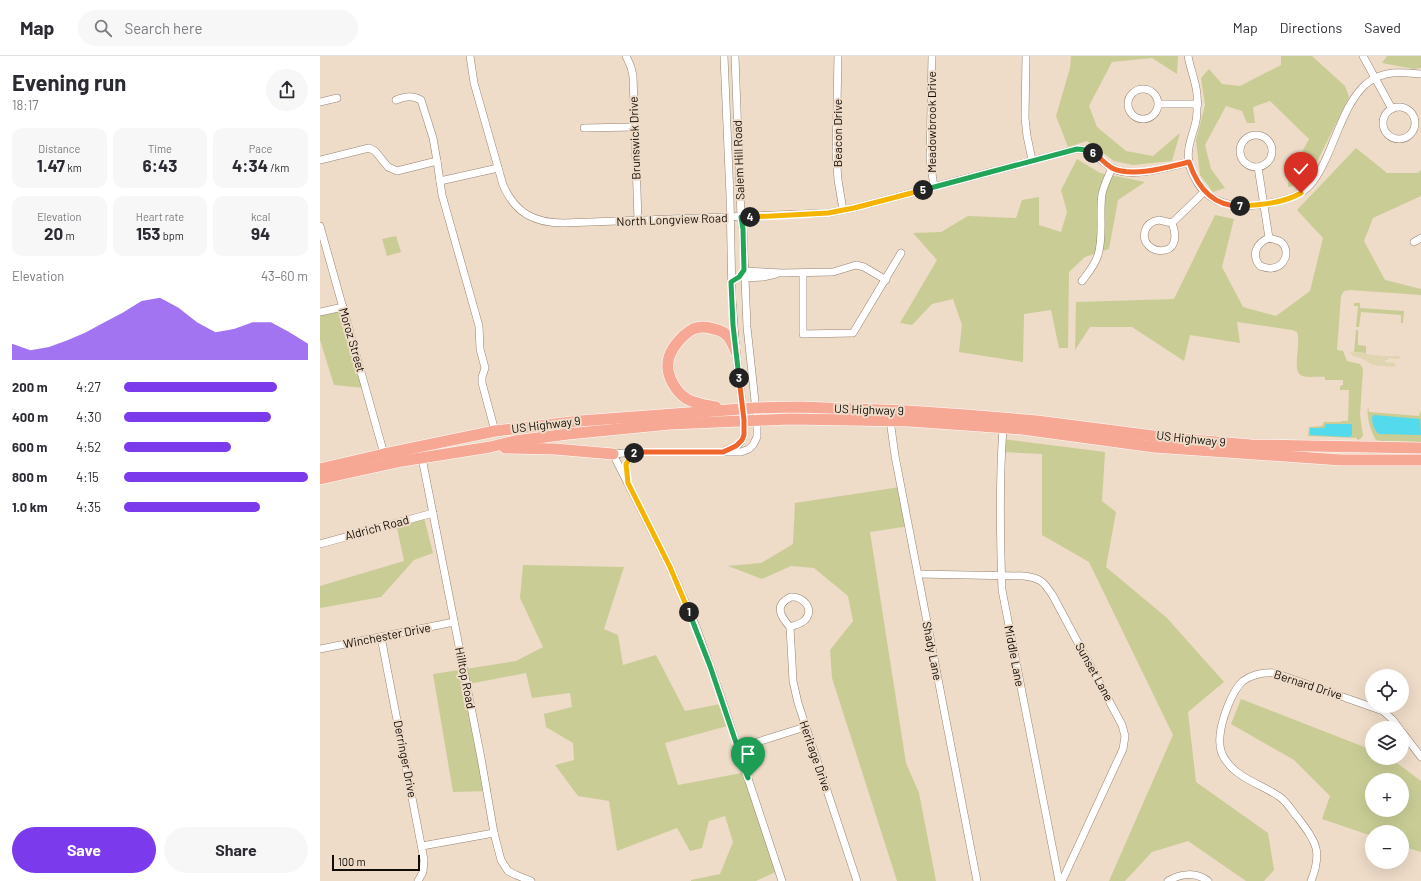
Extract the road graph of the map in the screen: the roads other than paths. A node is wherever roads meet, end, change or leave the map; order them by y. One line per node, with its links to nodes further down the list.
1 (470, 56): 24 (street, North Longview Road)
2 (626, 56): 18 (street, Brunswick Drive)
3 (724, 56): 33 (street, Salem Hill Road)
4 (735, 56): 32 (street, Salem Hill Road)
5 (838, 56): 31 (street, Beacon Drive)
6 (932, 56): 28 (street, Meadowbrook Drive)
7 (1026, 56): 21 (street)
8 (1188, 56): 16 (street)
9 (1363, 56): 11 (street)
10 (1421, 74): 11 (street)
11 (1375, 78): 17 (street); 30 (street)
12 (337, 98): 14 (street)
13 (396, 100): 22 (street)
14 (320, 102)
15 (1159, 104): 15 (street); 16 (street)
16 (1198, 104): 23 (street)
17 (1392, 109): 17 (street)
18 (634, 127): 19 (street); 34 (street, Brunswick Drive)
19 (584, 128)
20 (320, 160): 22 (street)
21 (1032, 160): 25 (street, North Longview Road); 28 (street, North Longview Road)
22 (437, 161): 27 (street)
23 (1189, 162): 25 (street); 29 (street)
24 (498, 168): 27 (street); 34 (street, North Longview Road)
25 (1112, 168): 45 (street)
26 (1258, 168): 26 (street); 30 (street)
27 (440, 180): 55 (street)
28 (934, 187): 31 (street, North Longview Road)
29 (1204, 192): 30 (street); 35 (street)
30 (1264, 204): 37 (street)
31 (843, 210): 32 (street, North Longview Road)
32 (741, 217): 33 (street, North Longview Road); 42 (street, Salem Hill Road)
33 (730, 218): 34 (street, North Longview Road); 44 (street, Salem Hill Road)
34 (638, 220)
35 (1172, 223): 35 (street)
36 (320, 226): 46 (street, Moroz Street)
37 (1269, 238): 37 (street)
38 (1421, 238): 39 (street)
39 (1414, 242)
40 (901, 254): 43 (street)
41 (803, 273): 42 (street); 43 (street); 43 (street)
42 (745, 274): 44 (street); 49 (street, Salem Hill Road)
43 (886, 280)
44 (731, 282): 48 (street, Salem Hill Road)
45 (1082, 282)
46 (343, 307): 47 (street); 60 (street, Moroz Street)
47 (320, 312)
48 (736, 352): 50 (street, Salem Hill Road); 50 (highway)
49 (755, 408): 50 (highway, US Highway 9); 52 (street, Salem Hill Road); 57 (highway, US Highway 9)
50 (738, 409): 51 (street, Salem Hill Road); 55 (highway, US Highway 9)
51 (744, 420): 52 (highway, US Highway 9); 56 (highway, US Highway 9); 59 (street, Salem Hill Road)
52 (757, 420): 53 (highway, US Highway 9); 59 (street, Salem Hill Road)
53 (890, 420): 54 (highway, US Highway 9); 71 (street, Shady Lane)
54 (1003, 428): 64 (highway, US Highway 9); 72 (street, Middle Lane)
55 (495, 431): 60 (highway, US Highway 9)
56 (490, 447): 61 (highway); 62 (highway, US Highway 9)
57 (1421, 448)
58 (635, 452): 59 (street, Salem Hill Road); 61 (street, Salem Hill Road); 68 (street)
59 (723, 452)
60 (384, 454): 66 (highway, US Highway 9)
61 (613, 454): 68 (street)
62 (422, 458): 67 (highway, US Highway 9); 69 (street, Hilltop Road)
63 (1421, 460): 64 (highway, US Highway 9)
64 (1401, 461): 65 (highway)
65 (1421, 465)
66 (320, 469)
67 (320, 479)
68 (628, 483): 80 (street)
69 (433, 513): 70 (street, Aldrich Road); 73 (street, Hilltop Road)
70 (320, 544)
71 (918, 574): 72 (street, Sunset Lane); 88 (street, Shady Lane)
72 (1001, 575): 89 (street, Middle Lane); 90 (street, Sunset Lane)
73 (454, 622): 75 (street, Winchester Drive); 82 (street, Hilltop Road)
74 (790, 627): 74 (street, Heritage Drive); 78 (street, Heritage Drive)
75 (381, 637): 76 (street, Winchester Drive); 83 (street, Derringer Drive)
76 (320, 649)
77 (1394, 721): 93 (street, Bernard Drive)
78 (805, 727): 80 (street); 87 (street, Heritage Drive)
79 (1409, 741): 81 (street)
80 (738, 748): 86 (street)
81 (1421, 756)
82 (494, 832): 83 (street); 85 (street, Hilltop Road)
83 (422, 846): 84 (street, Derringer Drive)
84 (418, 881)
85 (531, 881)
86 (782, 881)
87 (857, 881)
88 (977, 881)
89 (1059, 881)
90 (1062, 881)
91 (1168, 881): 92 (street)
92 (1208, 881)
93 (1311, 881)

